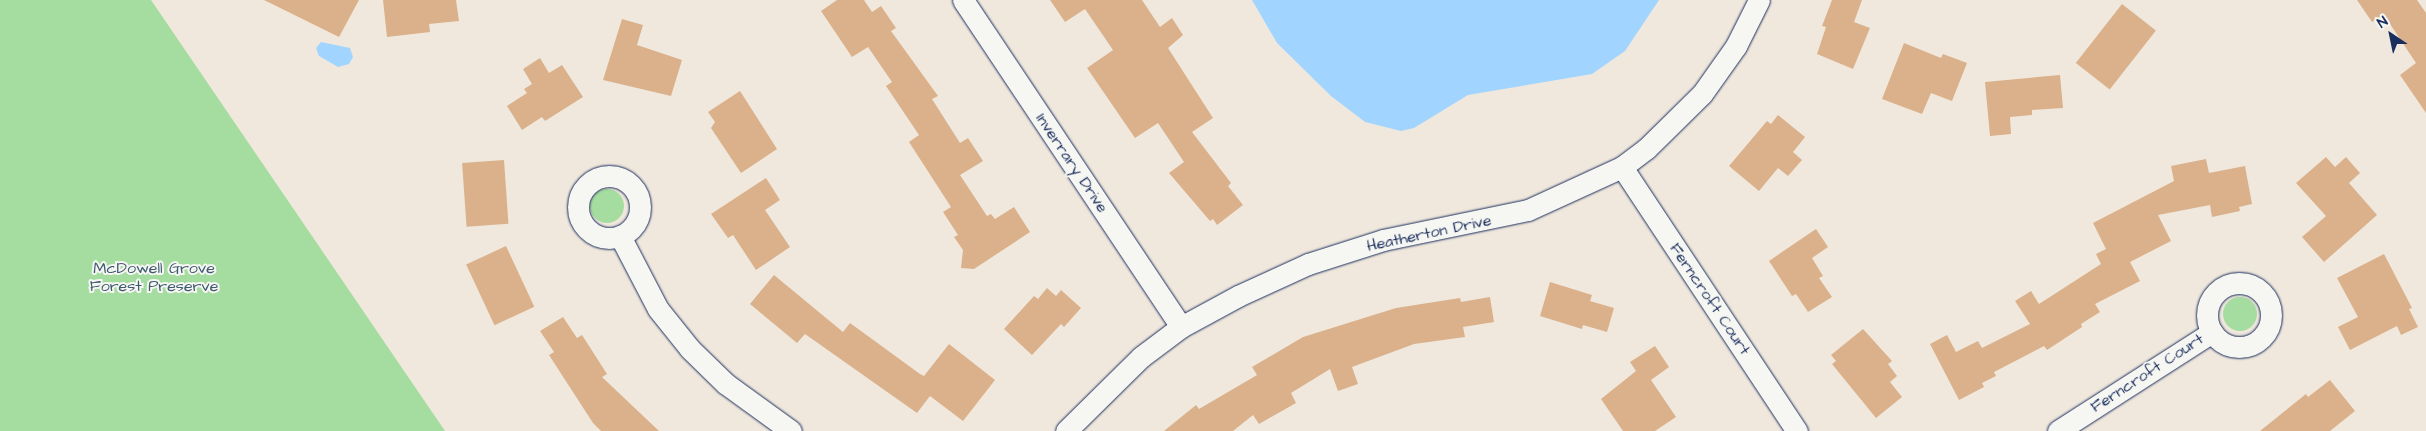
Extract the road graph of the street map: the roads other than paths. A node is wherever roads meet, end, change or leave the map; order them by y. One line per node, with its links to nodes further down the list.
1 (963, 0): 5 (street, Inverrary Drive)
2 (1759, 0): 3 (street, Heatherton Drive)
3 (1622, 167): 5 (street, Heatherton Drive); 9 (street, Ferncroft Court)
4 (620, 236): 7 (street)
5 (1180, 327): 8 (street, Heatherton Drive)
6 (2212, 332): 10 (street, Ferncroft Court)
7 (791, 431)
8 (1066, 431)
9 (1797, 431)
10 (2058, 431)

